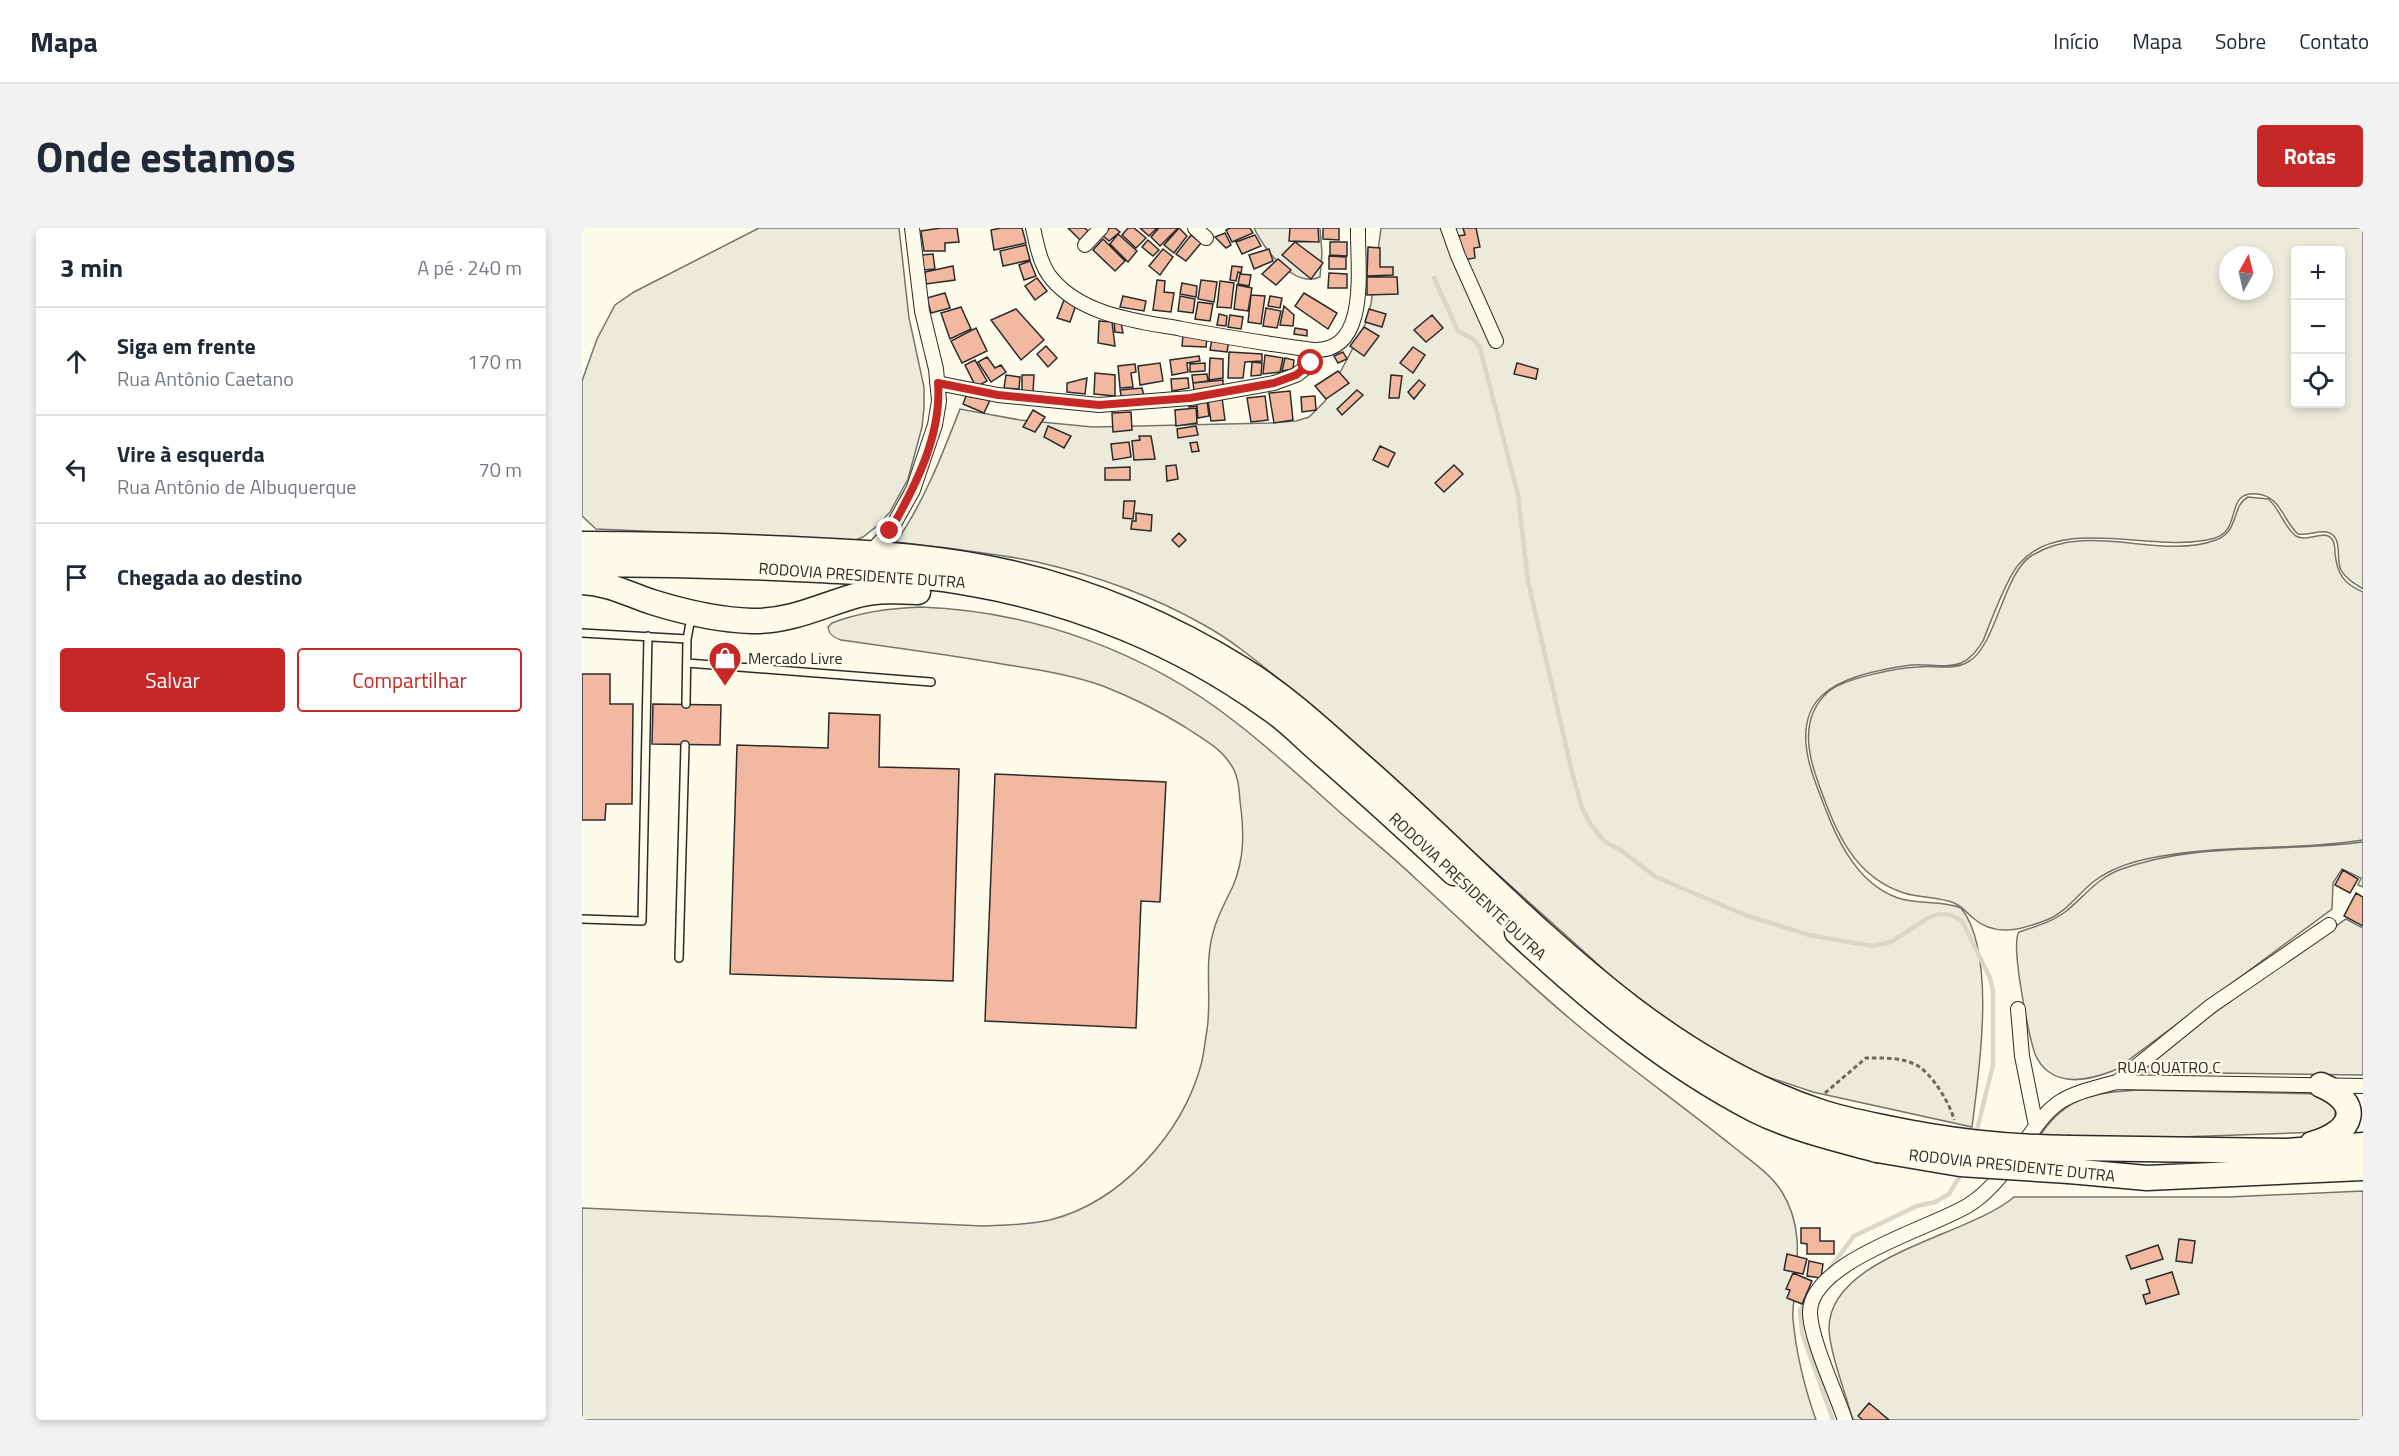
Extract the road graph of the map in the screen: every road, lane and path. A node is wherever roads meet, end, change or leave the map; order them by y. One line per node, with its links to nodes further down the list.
1 (912, 228): 11 (street)
2 (1033, 228): 10 (street)
3 (1101, 228): 8 (street)
4 (1196, 228): 7 (street)
5 (1358, 228): 10 (street)
6 (1448, 228): 9 (street)
7 (1206, 238)
8 (1085, 245)
9 (1496, 341)
10 (1313, 350): 11 (street)
11 (938, 383): 13 (street)
12 (582, 544): 13 (highway, RODOVIA PRESIDENTE DUTRA)
13 (870, 553): 32 (highway, RODOVIA PRESIDENTE DUTRA)
14 (582, 564): 24 (highway, RODOVIA PRESIDENTE DUTRA)
15 (582, 582): 16 (highway)
16 (692, 613): 19 (lane); 24 (highway)
17 (582, 633): 18 (lane)
18 (648, 636): 19 (lane); 25 (lane)
19 (687, 639): 20 (lane)
20 (687, 663): 21 (lane); 22 (lane)
21 (931, 682)
22 (686, 704)
23 (685, 745): 27 (lane)
24 (1337, 766): 35 (highway, RODOVIA PRESIDENTE DUTRA)
25 (582, 919)
26 (2329, 926): 29 (street)
27 (679, 958)
28 (2018, 1009): 34 (street)
29 (2117, 1082): 30 (street, RUA QUATRO C); 34 (street, RUA QUATRO C)
30 (2321, 1085): 31 (street, RUA QUATRO C); 37 (highway)
31 (2363, 1086)
32 (1808, 1107): 33 (path); 35 (highway, RODOVIA PRESIDENTE DUTRA)
33 (1954, 1126)
34 (2036, 1126): 40 (street, RUA QUATRO C)
35 (1880, 1139): 38 (highway, RODOVIA PRESIDENTE DUTRA, bridge)
36 (2363, 1145): 37 (highway, RODOVIA PRESIDENTE DUTRA)
37 (2285, 1151): 38 (highway, RODOVIA PRESIDENTE DUTRA)
38 (2070, 1160): 39 (highway, RODOVIA PRESIDENTE DUTRA)
39 (2363, 1168)
40 (1845, 1420)

